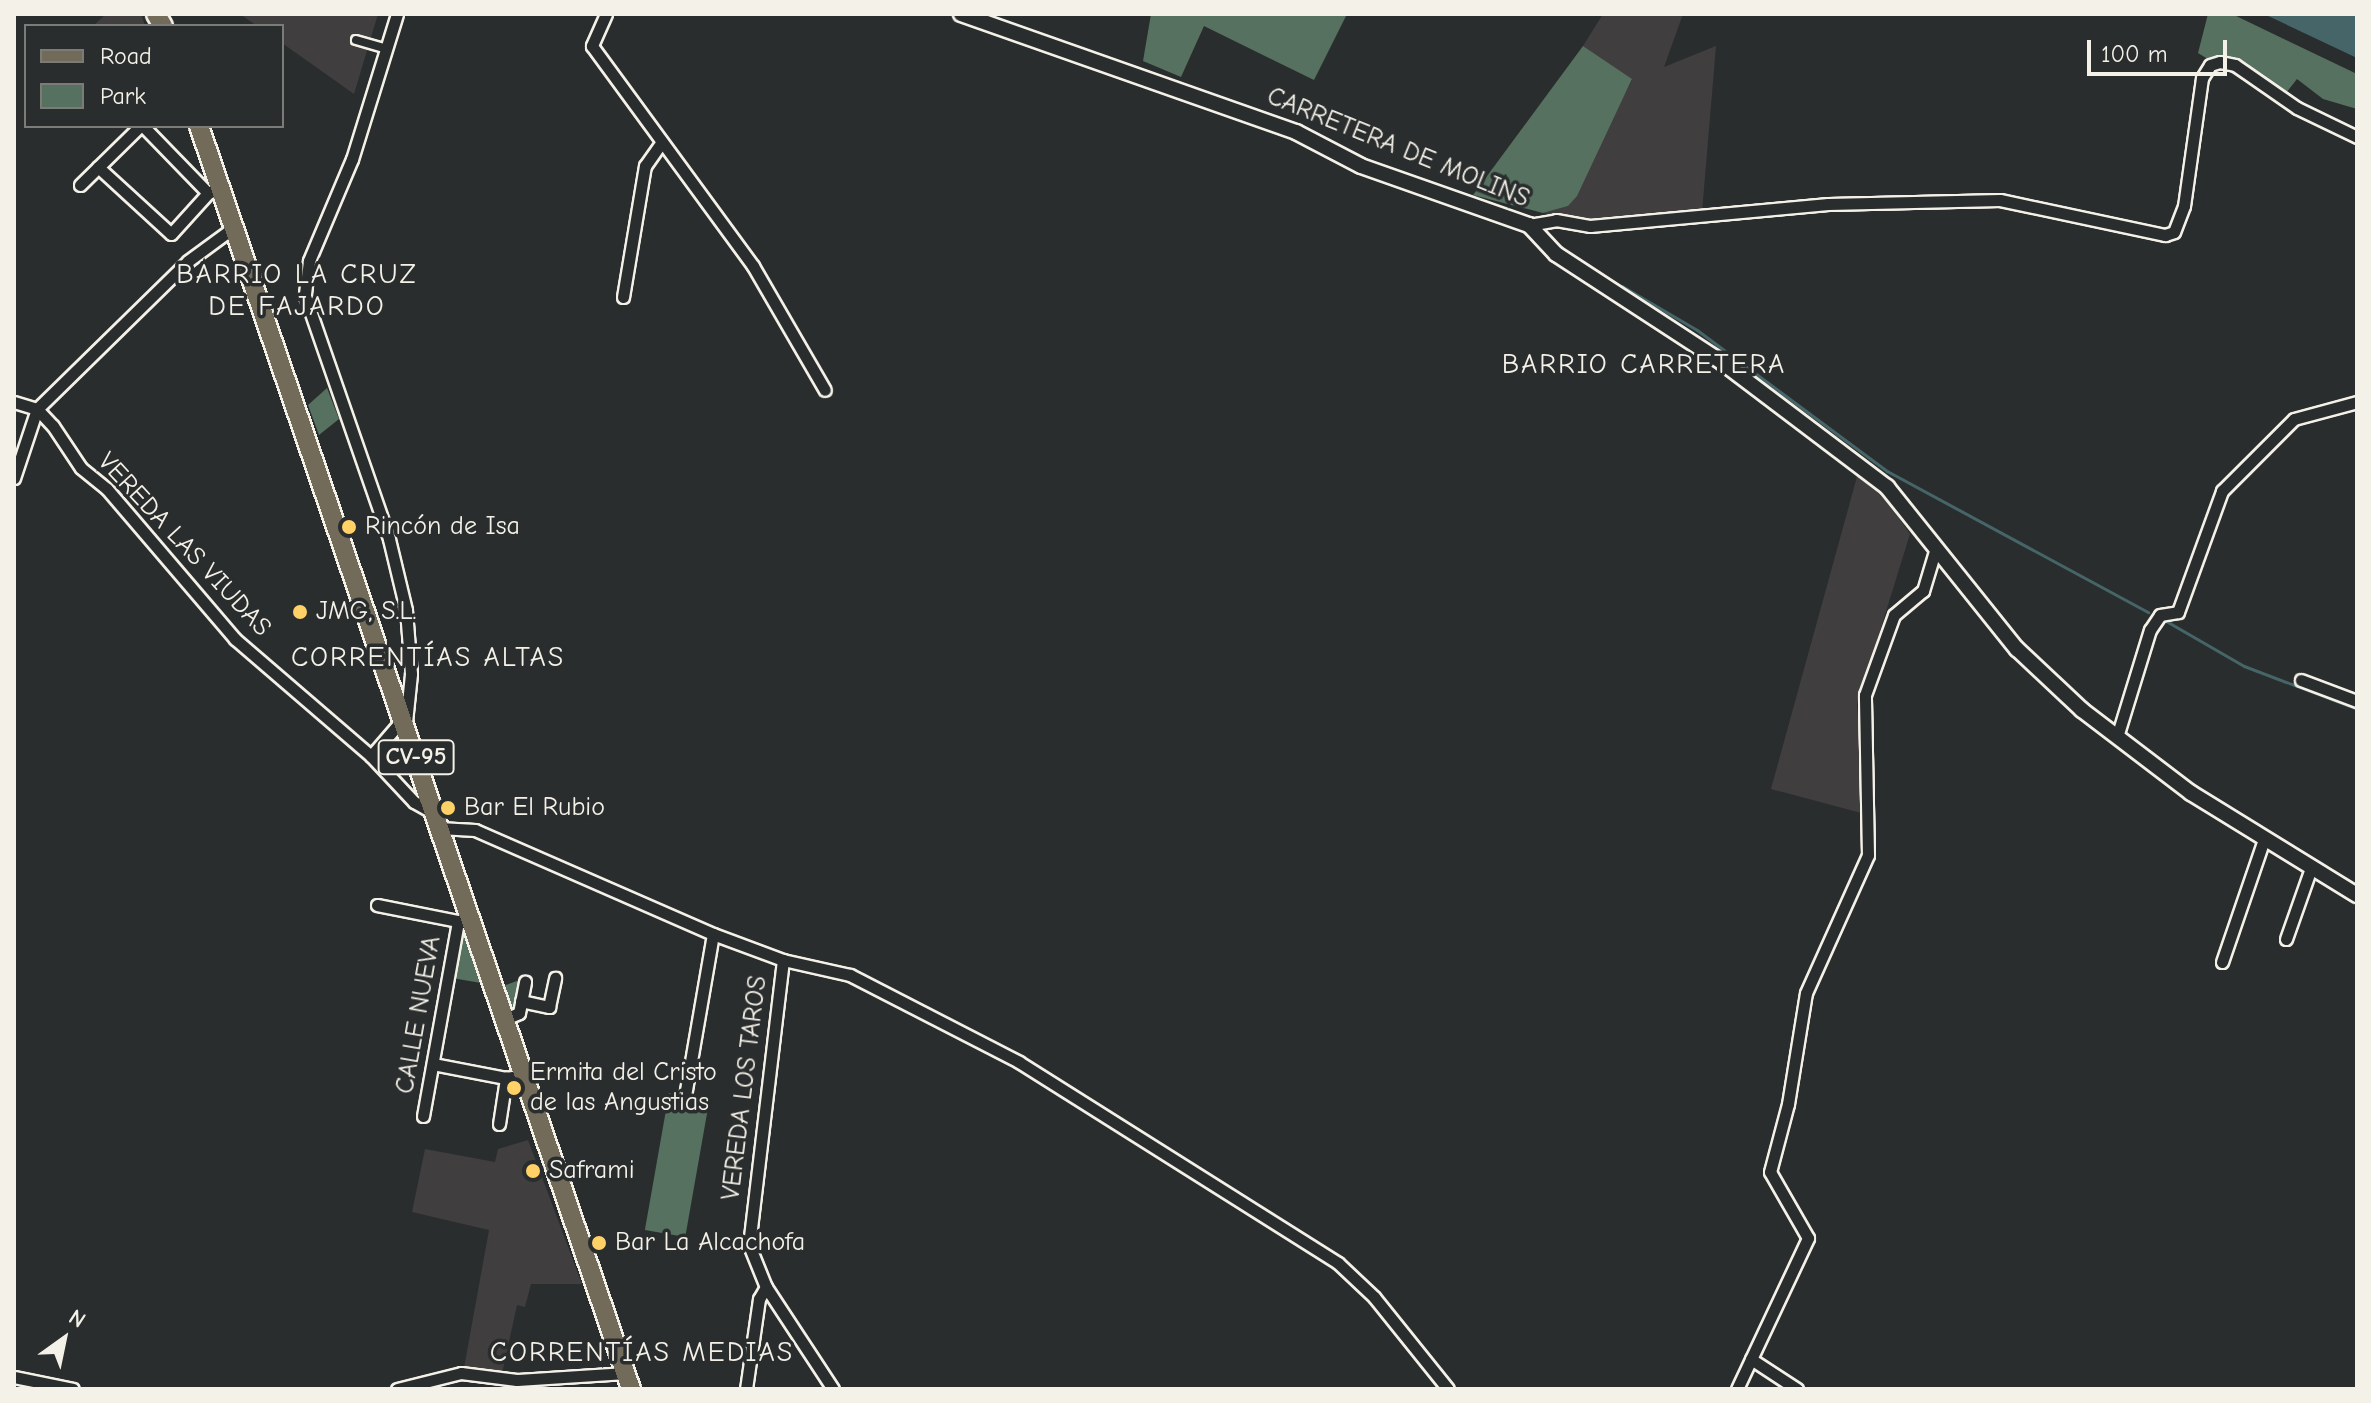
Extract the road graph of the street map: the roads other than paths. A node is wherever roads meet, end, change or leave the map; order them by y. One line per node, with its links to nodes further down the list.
1 (397, 14): 5 (street)
2 (606, 14): 10 (street)
3 (961, 14): 14 (street, CARRETERA DE MOLINS)
4 (356, 40): 5 (street)
5 (387, 49): 25 (street)
6 (139, 128): 11 (street)
7 (143, 128): 13 (street)
8 (199, 128): 13 (main road, CV-95)
9 (2357, 137): 14 (street)
10 (661, 143): 16 (street); 17 (street)
11 (98, 167): 12 (street); 13 (street)
12 (80, 185)
13 (214, 191): 15 (main road, CV-95)
14 (1529, 225): 22 (street, CARRETERA DE MOLINS)
15 (233, 228): 20 (street); 25 (main road, CV-95)
16 (623, 297)
17 (825, 390)
18 (14, 402): 20 (street)
19 (2357, 402): 26 (street)
20 (37, 409): 21 (street); 27 (street, VEREDA LAS VIUDAS)
21 (14, 478)
22 (1936, 548): 26 (street, CARRETERA DE MOLINS); 48 (street)
23 (2301, 680): 24 (street)
24 (2357, 701)
25 (404, 723): 27 (street); 28 (main road, CV-95)
26 (2117, 737): 29 (street, CARRETERA DE MOLINS)
27 (371, 756): 28 (street, VEREDA LAS VIUDAS)
28 (436, 820): 33 (main road, CV-95); 34 (street)
29 (2264, 839): 30 (street, CARRETERA DE MOLINS); 37 (street)
30 (2311, 868): 31 (street, CARRETERA DE MOLINS); 35 (street)
31 (2357, 895)
32 (377, 905): 33 (street)
33 (465, 922): 41 (main road, CV-95); 42 (street, CALLE NUEVA)
34 (713, 934): 36 (street); 44 (street)
35 (2286, 939)
36 (783, 960): 47 (street, VEREDA LOS TAROS); 55 (street)
37 (2222, 962)
38 (555, 978): 40 (street)
39 (525, 982): 40 (street)
40 (521, 1001): 41 (street)
41 (505, 1019): 43 (main road, CV-95)
42 (433, 1064): 43 (street); 45 (street, CALLE NUEVA)
43 (515, 1076): 46 (street); 50 (main road, CV-95)
44 (685, 1096)
45 (423, 1116)
46 (499, 1124)
47 (766, 1287): 53 (street); 54 (street, VEREDA LOS TAROS)
48 (1751, 1359): 56 (street); 57 (street)
49 (14, 1377): 51 (street)
50 (628, 1381): 52 (street)
51 (73, 1389)
52 (397, 1389)
53 (746, 1389)
54 (833, 1389)
55 (1448, 1389)
56 (1737, 1389)
57 (1797, 1389)

